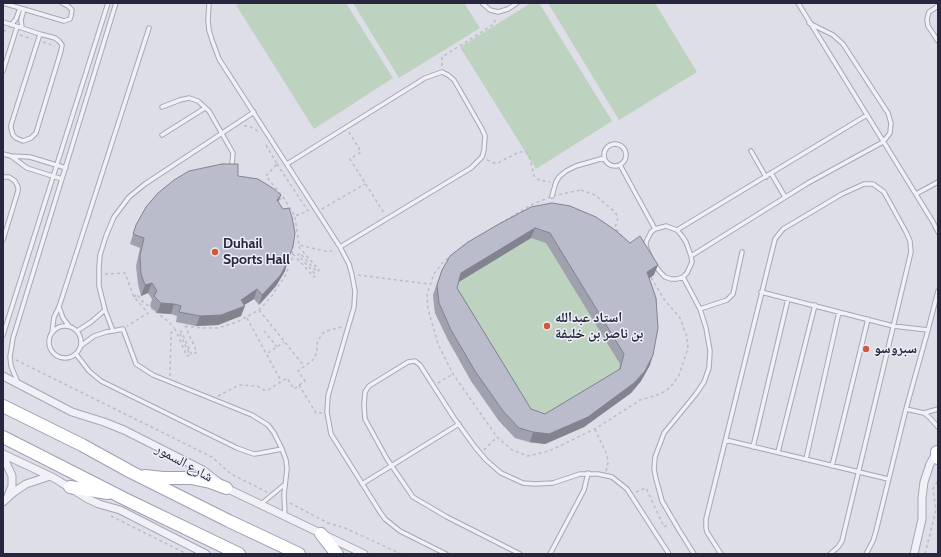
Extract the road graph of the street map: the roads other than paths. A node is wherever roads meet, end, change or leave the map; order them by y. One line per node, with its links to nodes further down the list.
1 (3, 3): 11 (lane)
2 (62, 3): 11 (lane)
3 (108, 3): 12 (lane)
4 (116, 3): 14 (lane)
5 (209, 3): 25 (lane)
6 (482, 3): 7 (lane)
7 (517, 3)
8 (798, 3): 15 (lane)
9 (931, 3): 10 (lane)
10 (936, 7): 21 (lane)
11 (22, 9): 16 (lane); 18 (lane)
12 (102, 21): 14 (lane); 36 (lane)
13 (3, 22): 16 (lane)
14 (110, 23): 38 (lane)
15 (809, 23): 26 (lane); 29 (lane)
16 (11, 25): 17 (lane)
17 (17, 27): 18 (lane); 22 (lane)
18 (22, 28): 20 (lane)
19 (149, 28): 60 (lane)
20 (40, 34): 20 (lane)
21 (938, 41)
22 (3, 71)
23 (162, 107): 24 (lane)
24 (205, 108): 27 (lane); 28 (lane)
25 (254, 112): 27 (lane); 35 (lane)
26 (867, 115): 29 (lane); 39 (lane)
27 (222, 134): 34 (lane); 61 (lane)
28 (162, 135)
29 (884, 142): 45 (lane); 47 (lane)
30 (751, 151): 42 (lane)
31 (3, 154): 32 (lane)
32 (11, 156): 36 (lane); 40 (lane)
33 (604, 158): 37 (lane); 37 (lane); 46 (lane)
34 (232, 164)
35 (286, 164): 52 (lane); 52 (lane)
36 (58, 165): 38 (lane); 40 (lane)
37 (620, 165): 48 (lane)
38 (66, 168): 43 (lane)
39 (771, 173): 42 (lane); 47 (lane)
40 (54, 176): 43 (lane); 71 (lane)
41 (3, 177): 51 (lane)
42 (766, 177): 49 (lane)
43 (62, 179): 75 (lane)
44 (938, 182): 45 (lane)
45 (916, 194): 50 (lane)
46 (552, 196)
47 (785, 197): 54 (lane)
48 (655, 229): 49 (lane); 55 (lane)
49 (677, 230): 54 (lane)
50 (938, 232)
51 (3, 240)
52 (340, 247): 98 (lane)
53 (742, 252): 62 (lane)
54 (691, 256): 55 (lane)
55 (683, 277): 62 (lane)
56 (938, 291): 67 (lane)
57 (761, 292): 58 (lane); 66 (lane); 83 (lane)
58 (788, 299): 59 (lane); 84 (lane)
59 (815, 306): 63 (lane); 86 (lane)
60 (59, 307): 65 (lane); 69 (lane)
61 (105, 310): 68 (lane); 70 (lane)
62 (700, 310): 115 (lane)
63 (839, 312): 64 (lane); 89 (lane)
64 (868, 319): 66 (lane); 91 (lane)
65 (69, 326): 68 (lane); 69 (lane)
66 (893, 326): 67 (lane); 93 (lane)
67 (928, 330): 77 (lane)
68 (77, 331): 72 (lane)
69 (52, 332): 73 (lane)
70 (113, 332): 72 (lane); 85 (lane)
71 (3, 335)
72 (81, 346): 73 (lane)
73 (76, 354): 85 (lane)
74 (3, 376): 75 (street, شارع السمور)
75 (19, 384): 100 (street, شارع السمور)
76 (3, 406): 92 (main road)
77 (906, 409): 79 (lane); 96 (lane)
78 (938, 409): 79 (lane)
79 (924, 413): 81 (lane)
80 (459, 424): 90 (lane); 90 (lane); 94 (lane)
81 (938, 427)
82 (3, 437): 101 (main road)
83 (726, 440): 84 (lane); 116 (lane)
84 (753, 447): 86 (lane)
85 (282, 449): 97 (lane)
86 (778, 452): 89 (lane)
87 (938, 454): 119 (street)
88 (3, 455): 95 (street); 102 (street)
89 (806, 459): 91 (lane)
90 (391, 465): 98 (lane); 112 (lane)
91 (832, 466): 93 (lane)
92 (132, 472): 100 (main road); 108 (main road)
93 (858, 472): 96 (lane); 117 (lane)
94 (588, 474): 113 (lane); 114 (lane)
95 (50, 476): 99 (street); 102 (street)
96 (888, 479): 118 (lane)
97 (285, 484): 103 (lane); 104 (lane)
98 (362, 484): 111 (lane)
99 (70, 487): 101 (main road); 106 (street)
100 (226, 488): 103 (street, شارع السمور)
101 (117, 495): 107 (main road)
102 (6, 499)
103 (261, 505): 104 (street, شارع السمور)
104 (286, 517): 105 (street, شارع السمور)
105 (321, 534): 109 (main road); 110 (street, شارع السمور)
106 (206, 554)
107 (239, 554)
108 (299, 554)
109 (337, 554)
110 (364, 554)
111 (446, 554)
112 (520, 554)
113 (550, 554)
114 (669, 554)
115 (694, 554)
116 (721, 554)
117 (830, 554)
118 (866, 554)
119 (914, 554)

